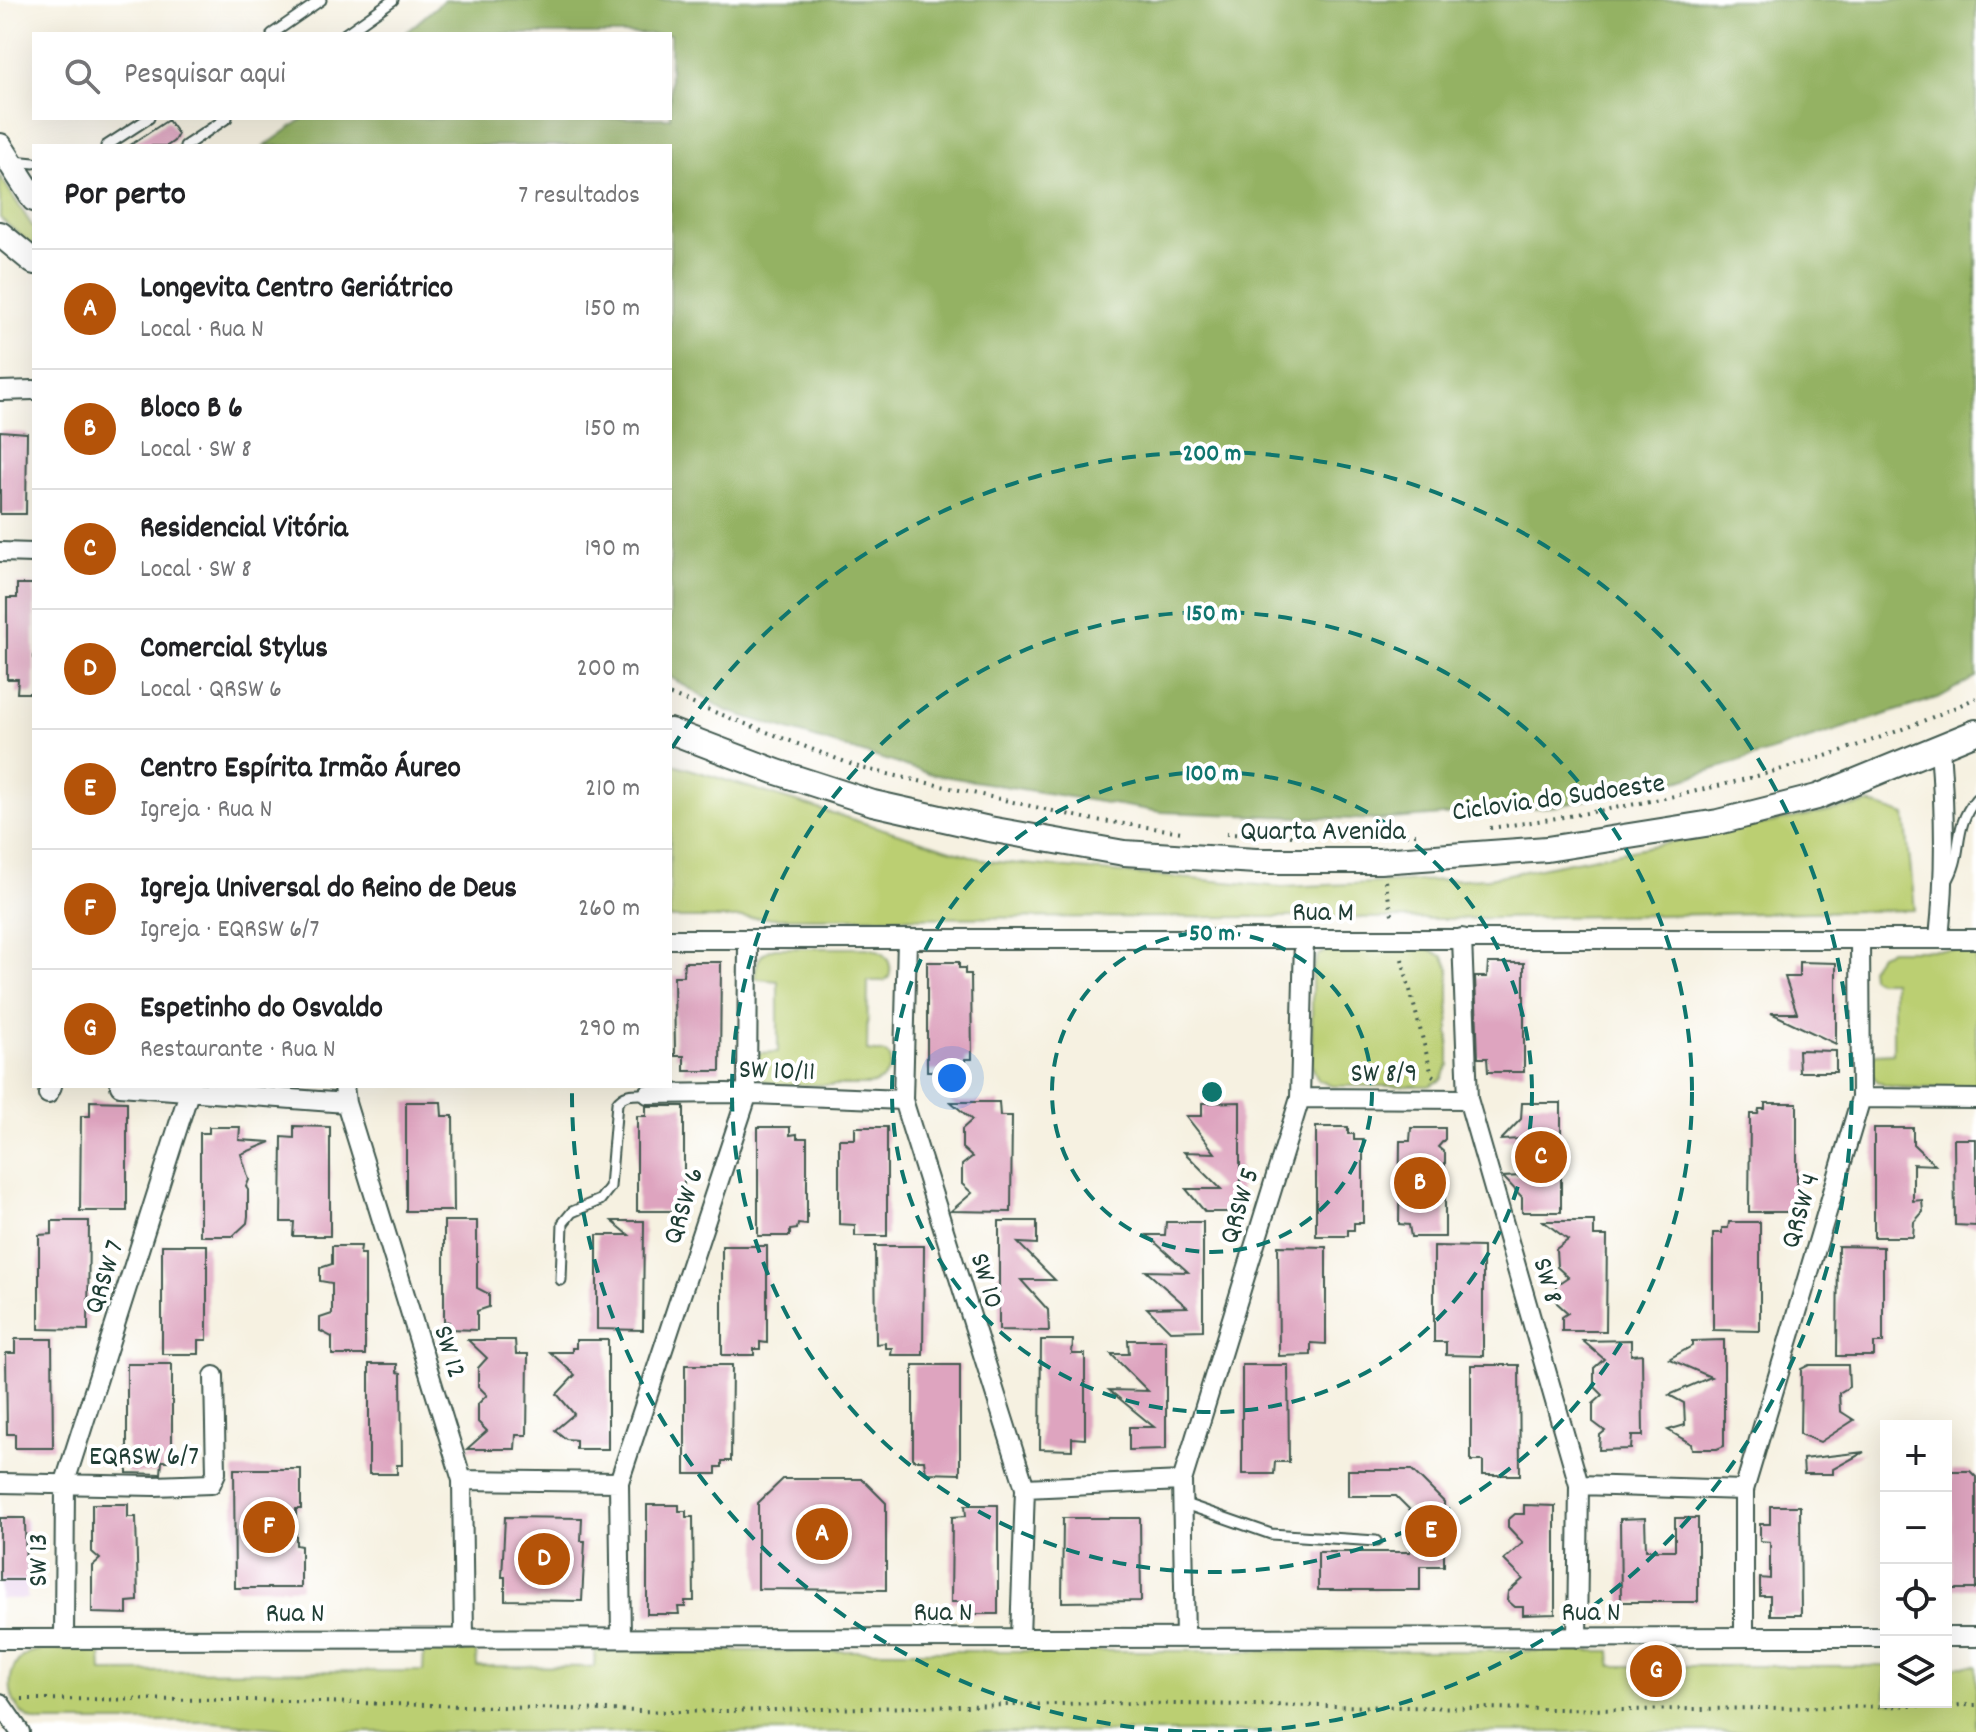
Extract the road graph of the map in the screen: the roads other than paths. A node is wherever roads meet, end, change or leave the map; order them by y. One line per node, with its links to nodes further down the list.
1 (321, 0): 3 (lane)
2 (393, 0): 4 (lane)
3 (275, 32)
4 (348, 32)
5 (146, 120): 7 (lane)
6 (223, 120): 8 (lane)
7 (109, 144)
8 (188, 144)
9 (4, 153): 10 (lane); 11 (main road)
10 (32, 162)
11 (32, 196)
12 (0, 234): 13 (main road)
13 (32, 260)
14 (32, 390): 15 (street)
15 (0, 391)
16 (0, 552): 17 (street)
17 (32, 553)
18 (672, 732): 20 (main road, Quarta Avenida)
19 (1976, 732): 20 (main road, Quarta Avenida)
20 (1940, 748): 22 (street)
21 (1976, 799): 22 (lane)
22 (1945, 886): 24 (street)
23 (1462, 938): 28 (street, Rua M); 29 (street, Rua M); 37 (street, SW 8)
24 (1939, 938): 29 (street, Rua M); 30 (street, Rua M)
25 (672, 939): 26 (street, Rua M)
26 (748, 939): 27 (street, Rua M); 34 (street, QRSW 6)
27 (907, 939): 28 (street, Rua M); 39 (street, SW 10)
28 (1304, 939): 35 (street, QRSW 5)
29 (1860, 939): 36 (street, QRSW 4)
30 (1976, 939)
31 (191, 1088): 33 (street); 44 (street, QRSW 7)
32 (648, 1090): 34 (street, SW 10/11); 40 (lane)
33 (345, 1094): 42 (street, SW 12)
34 (747, 1096): 39 (street, SW 10/11); 45 (street, QRSW 6)
35 (1300, 1098): 37 (street, SW 8/9); 43 (street, QRSW 5)
36 (1861, 1098): 38 (street); 49 (street, QRSW 4)
37 (1468, 1099): 47 (street, SW 8)
38 (1976, 1099)
39 (903, 1100): 48 (street, SW 10)
40 (561, 1280)
41 (214, 1376): 44 (street, EQRSW 6/7)
42 (462, 1480): 45 (street); 62 (street, SW 12)
43 (1182, 1481): 48 (street); 50 (street, QRSW 5)
44 (65, 1482): 46 (street); 61 (street, SW 13)
45 (619, 1482): 56 (street, QRSW 6)
46 (0, 1483)
47 (1579, 1485): 49 (street); 59 (street, SW 8)
48 (1025, 1488): 57 (street, SW 10)
49 (1744, 1490): 52 (street, QRSW 4)
50 (1182, 1503): 51 (lane); 58 (street, QRSW 5)
51 (1376, 1541)
52 (1744, 1637): 53 (street, Rua N); 59 (street, Rua N)
53 (1880, 1637)
54 (1952, 1637): 55 (street)
55 (1976, 1637)
56 (621, 1638): 57 (street, Rua N); 62 (street, Rua N)
57 (1020, 1638): 58 (street, Rua N)
58 (1185, 1638): 59 (street, Rua N)
59 (1577, 1638)
60 (0, 1639): 61 (street, Rua N)
61 (64, 1639): 62 (street, Rua N)
62 (464, 1639)
63 (7, 1697): 64 (street)
64 (20, 1732)

